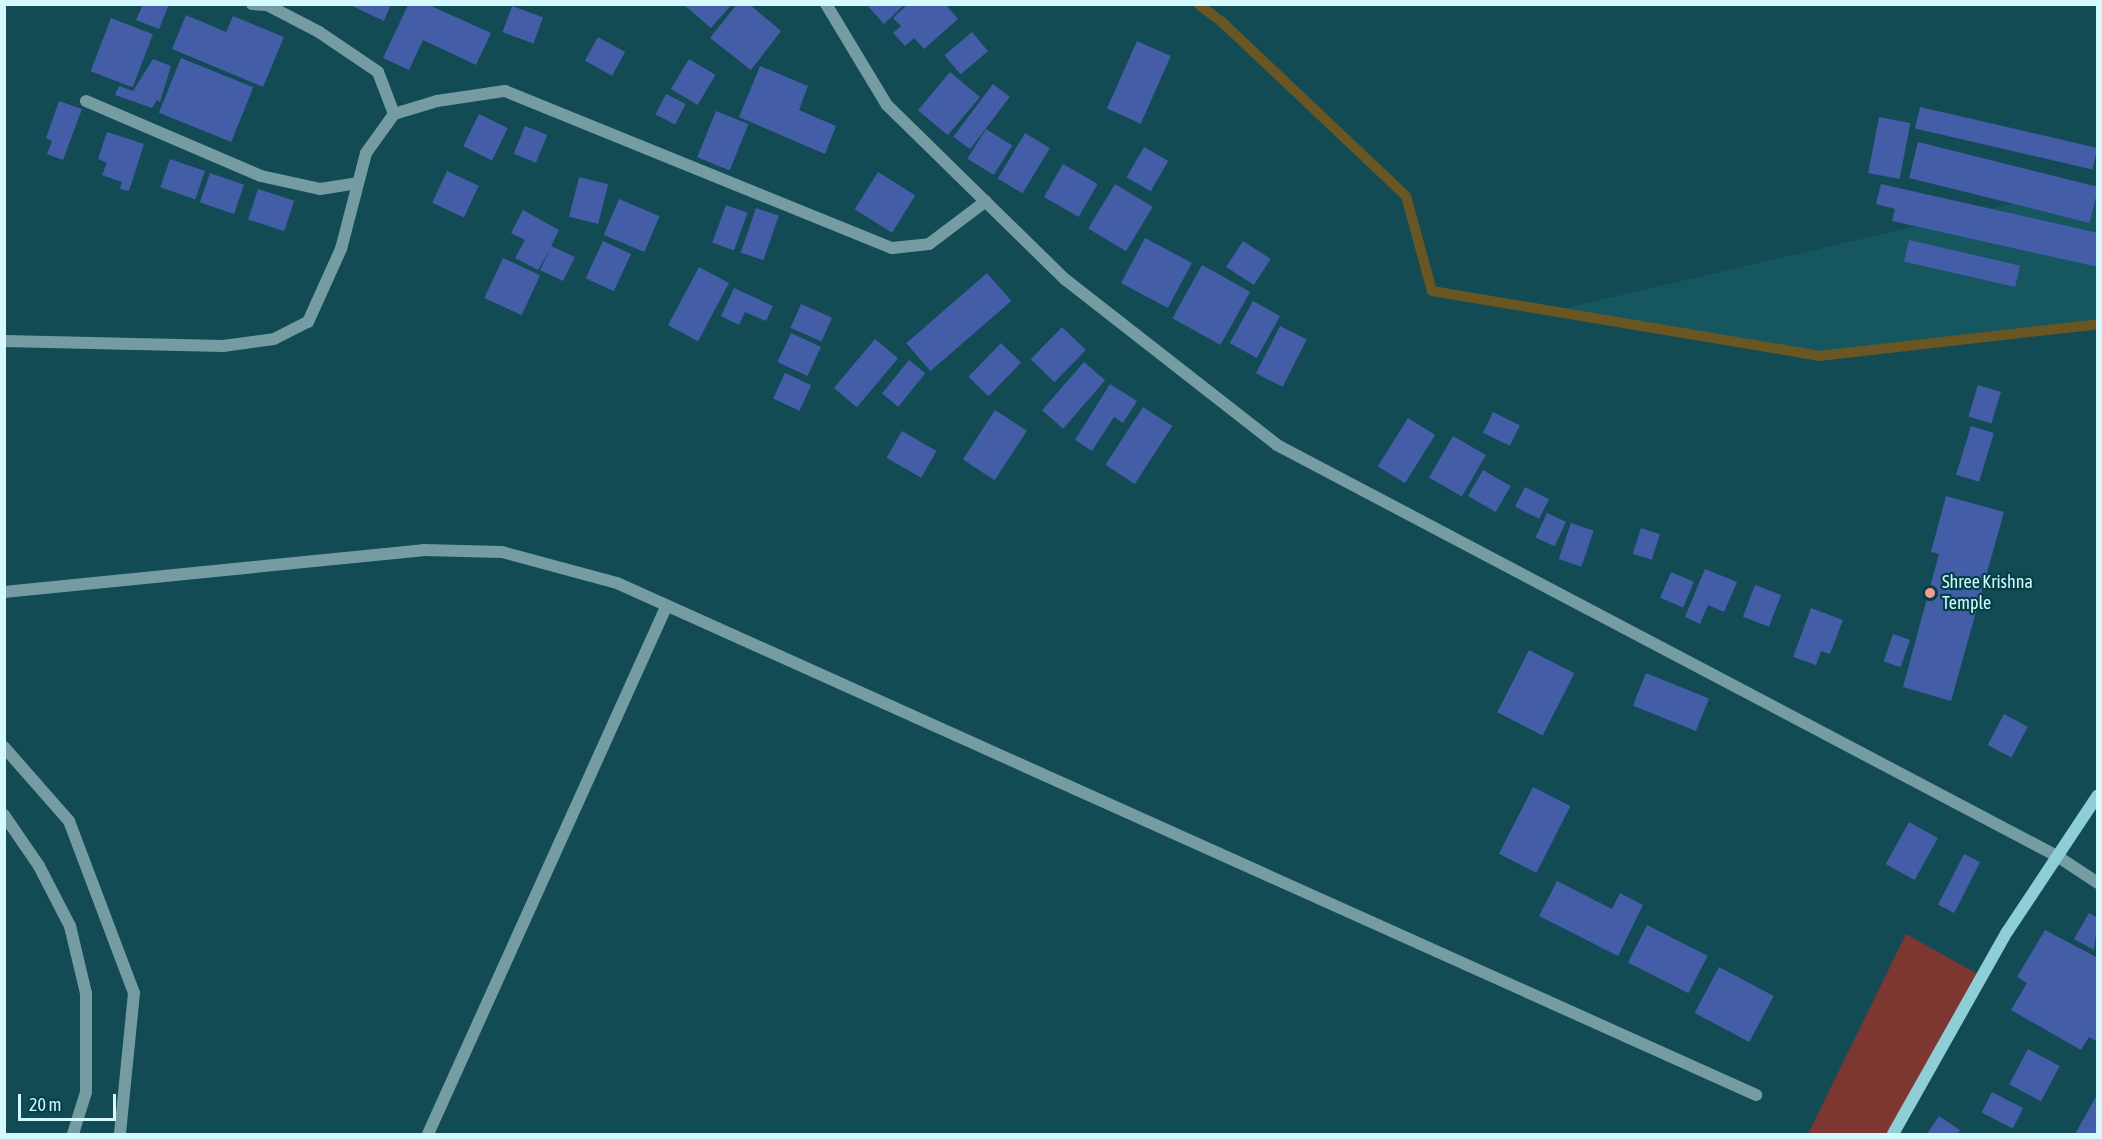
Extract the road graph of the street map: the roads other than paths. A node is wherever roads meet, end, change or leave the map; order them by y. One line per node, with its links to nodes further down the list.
1 (252, 4): 4 (street)
2 (826, 4): 6 (street)
3 (86, 101): 5 (street)
4 (394, 114): 5 (street); 6 (street)
5 (358, 183): 7 (street)
6 (986, 201): 13 (street)
7 (4, 341)
8 (4, 592): 9 (street)
9 (667, 605): 15 (street); 18 (street)
10 (4, 747): 17 (street)
11 (2097, 795): 13 (main road)
12 (4, 815): 16 (street)
13 (2057, 856): 14 (street); 19 (main road)
14 (2097, 883)
15 (1756, 1095)
16 (73, 1134)
17 (120, 1134)
18 (428, 1134)
19 (1893, 1134)

